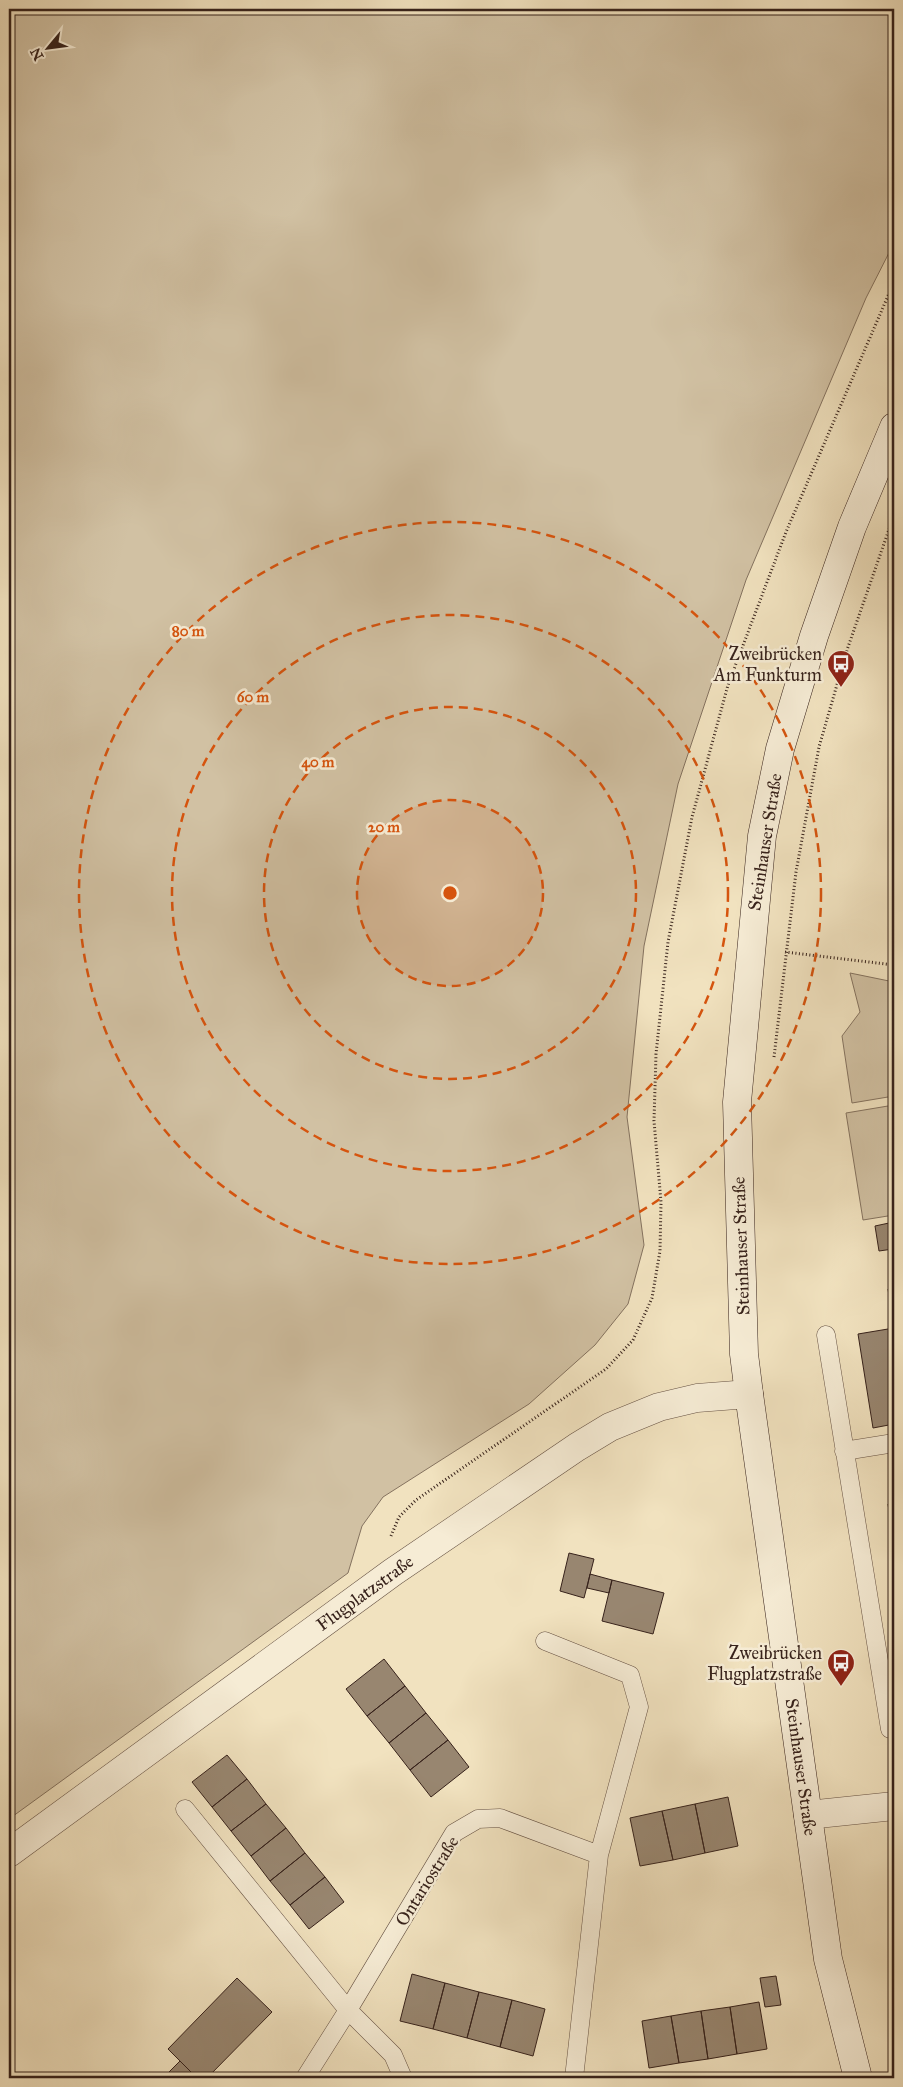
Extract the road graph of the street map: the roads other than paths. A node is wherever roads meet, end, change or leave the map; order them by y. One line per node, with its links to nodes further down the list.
1 (894, 426): 3 (main road, Steinhauser Straße)
2 (826, 1335): 5 (lane)
3 (749, 1394): 10 (main road, Steinhauser Straße); 11 (main road, Flugplatzstraße)
4 (894, 1444): 5 (lane)
5 (844, 1451): 7 (lane)
6 (545, 1641): 12 (lane)
7 (890, 1729)
8 (894, 1806): 10 (main road)
9 (185, 1808): 13 (lane)
10 (808, 1815): 17 (main road, Steinhauser Straße)
11 (9, 1852)
12 (599, 1855): 13 (lane, Ontariostraße); 16 (lane)
13 (348, 2010): 14 (lane, Ontariostraße); 15 (lane)
14 (305, 2078)
15 (403, 2078)
16 (574, 2078)
17 (858, 2078)

